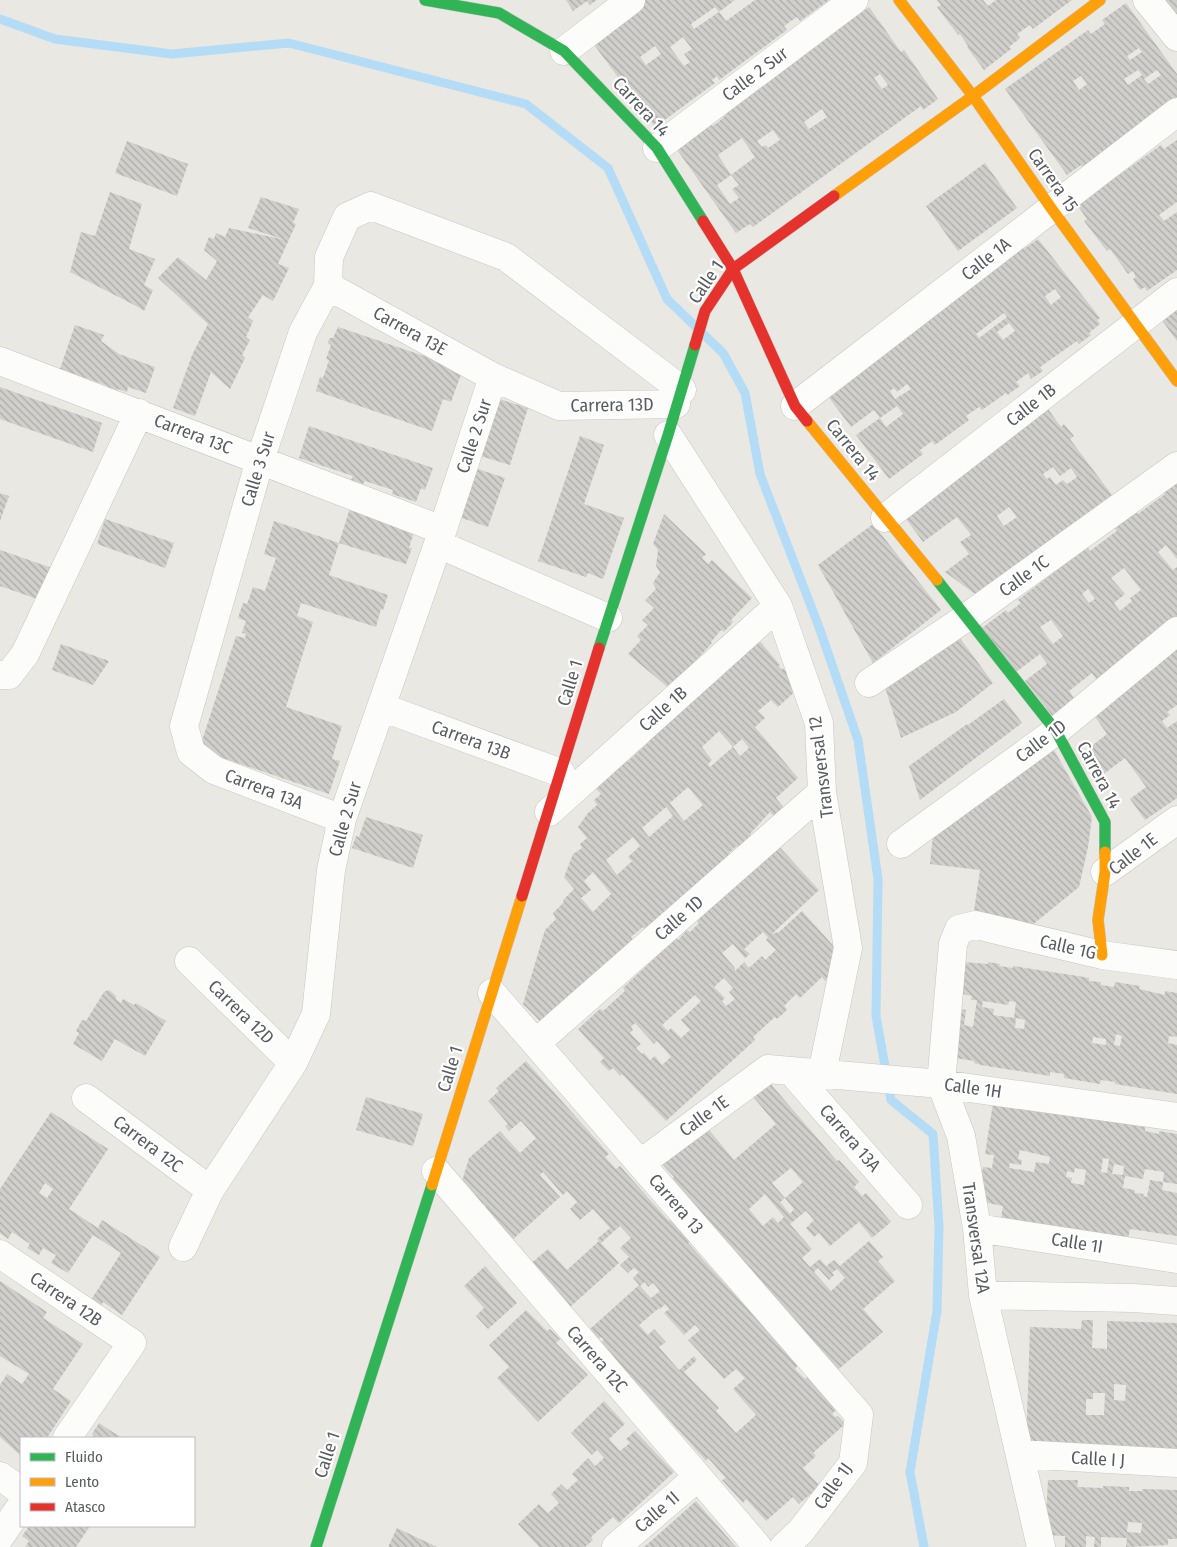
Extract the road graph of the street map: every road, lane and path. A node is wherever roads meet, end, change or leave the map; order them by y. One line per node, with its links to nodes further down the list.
1 (426, 0): 7 (street)
2 (631, 0): 9 (street)
3 (854, 0): 12 (street, Calle 2 Sur)
4 (899, 0): 10 (street, Carrera 15)
5 (1100, 0): 10 (street, Calle 1)
6 (1147, 0): 8 (street)
7 (501, 7): 9 (street, Carrera 14)
8 (1177, 37)
9 (564, 51): 12 (street, Carrera 14)
10 (973, 96): 13 (street, Carrera 15); 14 (street, Calle 1)
11 (1177, 112): 13 (street, Calle 1A)
12 (657, 148): 14 (street, Carrera 14)
13 (1051, 208): 17 (street, Carrera 15); 22 (street, Calle 1A)
14 (733, 269): 21 (street, Calle 1); 22 (street, Carrera 14)
15 (328, 286): 19 (street, Carrera 13E); 21 (street, Calle 3 Sur); 25 (street, Calle 3 Sur)
16 (1177, 292): 17 (street, Calle 1B)
17 (1136, 324): 20 (street, Carrera 15); 27 (street, Calle 1B)
18 (0, 361): 23 (street, Carrera 13C)
19 (493, 377): 21 (street, Carrera 13D); 28 (street, Calle 2 Sur)
20 (1177, 381)
21 (679, 397): 24 (street, Calle 1)
22 (795, 406): 27 (street, Carrera 14)
23 (139, 414): 25 (street, Carrera 13C); 33 (street)
24 (668, 434): 29 (street, Transversal 12); 31 (street, Calle 1)
25 (260, 460): 28 (street, Carrera 13C); 37 (street, Calle 3 Sur)
26 (1177, 466): 30 (street, Calle 1C)
27 (885, 518): 30 (street, Carrera 14)
28 (440, 537): 31 (street, Carrera 13C); 35 (street, Calle 2 Sur)
29 (778, 606): 39 (street, Transversal 12); 40 (street, Calle 1B)
30 (967, 617): 34 (street, Calle 1C); 36 (street, Carrera 14)
31 (608, 618): 38 (street, Calle 1)
32 (1177, 631): 36 (street, Calle 1D)
33 (0, 675)
34 (869, 683)
35 (381, 707): 38 (street, Carrera 13B); 41 (street, Calle 2 Sur)
36 (1056, 731): 43 (street, Calle 1D); 44 (street, Carrera 14)
37 (190, 752): 41 (street, Carrera 13A)
38 (562, 772): 40 (street, Calle 1)
39 (822, 792): 50 (street, Calle 1D); 53 (street, Transversal 12)
40 (549, 812): 49 (street, Calle 1)
41 (342, 819): 51 (street, Calle 2 Sur)
42 (1177, 820): 44 (street, Calle 1E)
43 (901, 844)
44 (1105, 872): 46 (street, Calle 1E)
45 (959, 929): 46 (street, Calle 1G); 54 (street, Transversal 12A)
46 (1102, 955): 48 (street, Calle 1G)
47 (189, 961): 51 (street, Carrera 12D)
48 (1177, 966)
49 (492, 993): 50 (street, Carrera 13); 58 (street, Calle 1)
50 (536, 1043): 57 (street, Carrera 13)
51 (293, 1063): 59 (street, Calle 2 Sur)
52 (780, 1070): 53 (street, Calle 1H); 57 (street, Calle 1E); 60 (street, Carrera 13A)
53 (828, 1074): 54 (street, Calle 1H)
54 (934, 1083): 56 (street, Calle 1H); 61 (street, Transversal 12A)
55 (86, 1098): 59 (street, Carrera 12C)
56 (1177, 1117)
57 (640, 1163): 67 (street, Carrera 13)
58 (436, 1171): 72 (street, Carrera 12C); 77 (street, Calle 1)
59 (210, 1190): 62 (street, Calle 2 Sur)
60 (908, 1205)
61 (977, 1228): 64 (street, Calle 1I); 65 (street, Transversal 12A)
62 (183, 1247)
63 (0, 1254): 68 (street, Carrera 12B)
64 (1177, 1259)
65 (983, 1295): 66 (street); 69 (street, Transversal 12A)
66 (1177, 1301)
67 (859, 1414): 76 (street, Calle 1J)
68 (68, 1437)
69 (1020, 1454): 70 (street, Calle I J); 80 (street, Transversal 12A)
70 (1177, 1463)
71 (0, 1476): 73 (street)
72 (698, 1477): 78 (street, Calle 1I); 79 (street, Carrera 12C)
73 (20, 1490)
74 (20, 1508): 75 (street)
75 (0, 1538)
76 (799, 1542)
77 (316, 1547)
78 (616, 1547)
79 (758, 1547)
80 (1041, 1547)

